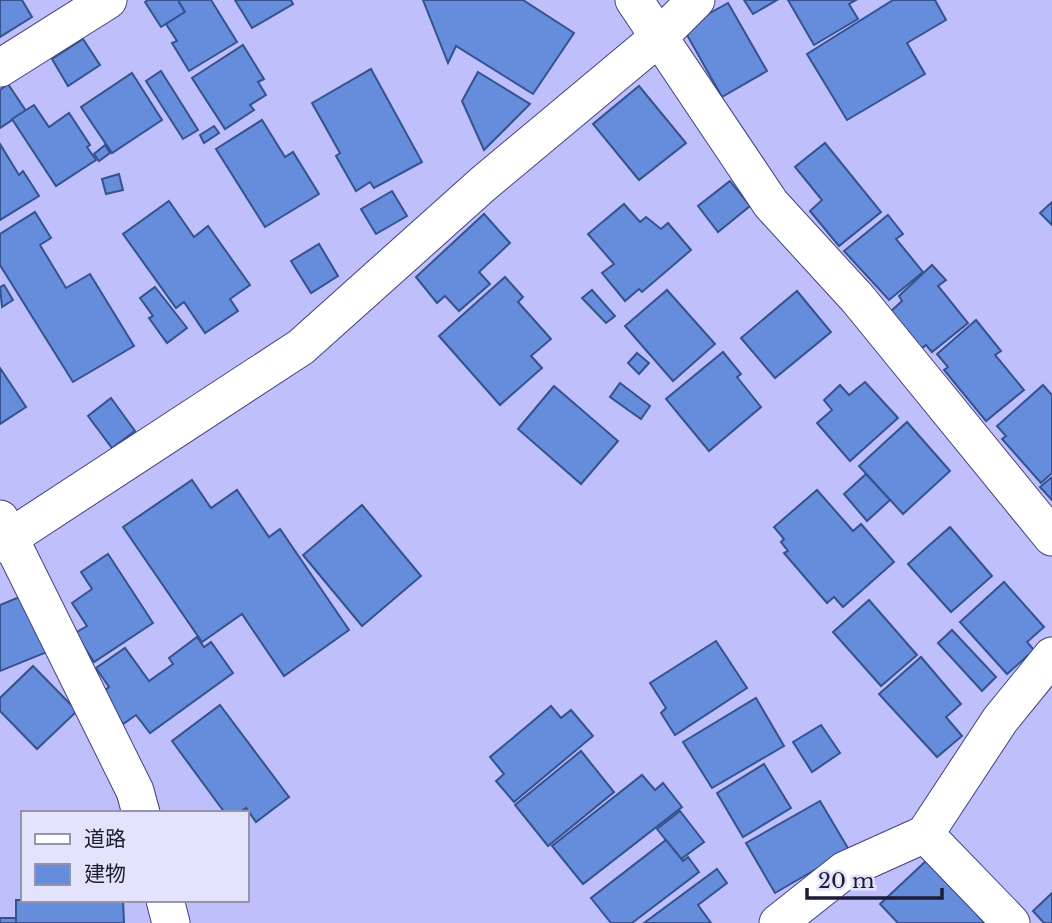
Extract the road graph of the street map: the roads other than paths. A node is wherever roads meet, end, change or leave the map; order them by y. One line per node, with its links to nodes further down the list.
1 (108, 0): 5 (street)
2 (634, 0): 4 (street)
3 (696, 0): 4 (street)
4 (659, 37): 6 (street); 7 (street)
5 (0, 68)
6 (3, 533): 9 (street)
7 (1052, 537)
8 (1052, 656): 10 (street)
9 (140, 811)
10 (925, 834): 13 (street); 14 (street)
11 (166, 902): 12 (street)
12 (171, 923)
13 (778, 923)
14 (1011, 923)

